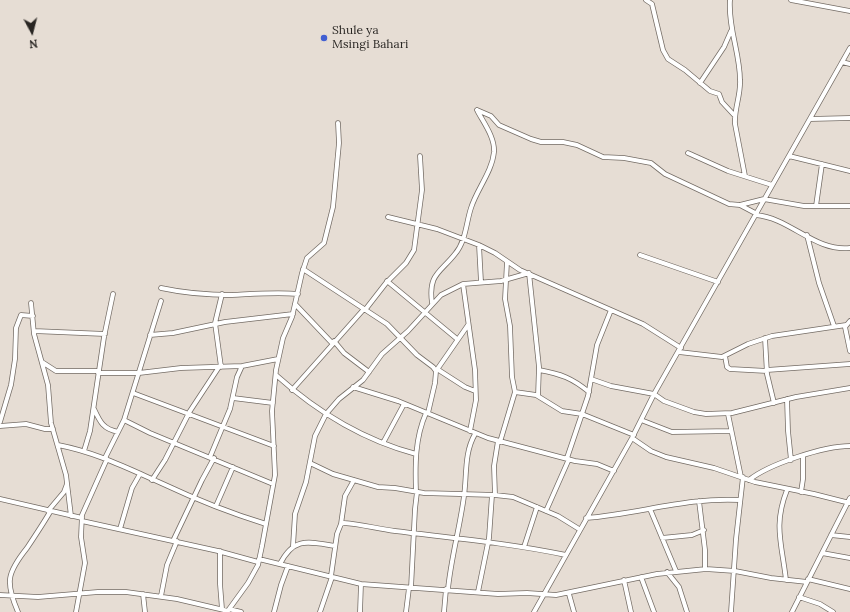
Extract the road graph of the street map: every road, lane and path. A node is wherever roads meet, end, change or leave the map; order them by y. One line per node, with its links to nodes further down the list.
1 (646, 0): 9 (street)
2 (730, 0): 5 (street)
3 (791, 0): 4 (street)
4 (850, 11)
5 (732, 31): 9 (street); 10 (street)
6 (850, 48): 7 (street)
7 (842, 62): 8 (street); 12 (street)
8 (850, 64)
9 (700, 83): 10 (street)
10 (734, 115): 19 (street)
11 (850, 118): 12 (street)
12 (810, 119): 16 (street)
13 (338, 123): 34 (street)
14 (688, 153): 19 (street)
15 (420, 156): 27 (street)
16 (789, 156): 17 (street); 20 (street)
17 (822, 164): 18 (street); 23 (street)
18 (850, 171)
19 (745, 176): 20 (street)
20 (772, 186): 21 (street)
21 (764, 199): 22 (street); 23 (street); 25 (street)
22 (740, 205): 25 (street); 29 (street)
23 (816, 206): 24 (street)
24 (850, 206)
25 (756, 214): 28 (street); 39 (street)
26 (388, 217): 27 (street)
27 (419, 224): 29 (street); 37 (street)
28 (807, 235): 31 (street); 58 (street)
29 (463, 239): 30 (street); 47 (street)
30 (479, 245): 33 (street); 38 (street)
31 (850, 248)
32 (640, 255): 39 (street)
33 (507, 262): 35 (street); 36 (street)
34 (303, 269): 44 (street); 49 (street)
35 (529, 273): 36 (street); 50 (street); 76 (street)
36 (506, 280): 38 (street); 87 (street)
37 (387, 281): 49 (street); 51 (street)
38 (481, 282): 40 (street)
39 (718, 282): 66 (street)
40 (463, 284): 47 (street); 56 (street)
41 (161, 288): 43 (street)
42 (113, 294): 60 (street)
43 (222, 294): 44 (street); 55 (street)
44 (298, 294): 48 (street)
45 (161, 301): 61 (street)
46 (32, 303): 53 (street)
47 (432, 303): 51 (street)
48 (295, 304): 52 (street); 65 (street)
49 (364, 310): 62 (street); 65 (street)
50 (611, 310): 66 (street); 82 (street)
51 (424, 313): 62 (street); 64 (street)
52 (293, 314): 55 (street); 70 (street)
53 (33, 316): 59 (street); 105 (street)
54 (850, 321): 57 (street)
55 (215, 323): 61 (street); 74 (street)
56 (468, 325): 64 (street); 86 (street)
57 (846, 325): 58 (street); 67 (street)
58 (834, 326): 63 (street)
59 (34, 331): 60 (street); 71 (street)
60 (105, 334): 78 (street)
61 (150, 335): 80 (street)
62 (401, 338): 75 (street); 79 (street)
63 (765, 338): 69 (street); 77 (street)
64 (457, 339): 75 (street)
65 (333, 342): 79 (street); 85 (street)
66 (681, 348): 68 (street)
67 (850, 351)
68 (679, 352): 69 (street); 90 (street)
69 (725, 356): 77 (street)
70 (278, 359): 73 (street); 81 (street)
71 (42, 362): 78 (street); 108 (street)
72 (850, 364): 77 (street)
73 (242, 366): 74 (street); 92 (street)
74 (220, 367): 80 (street); 98 (street)
75 (436, 370): 86 (street); 99 (street)
76 (539, 370): 88 (street); 91 (street)
77 (767, 370): 95 (street)
78 (98, 372): 80 (street); 97 (street)
79 (370, 372): 83 (street)
80 (139, 373): 89 (street)
81 (276, 375): 85 (street); 94 (street)
82 (591, 379): 88 (street); 90 (street)
83 (353, 388): 96 (street); 100 (street)
84 (850, 388): 93 (street)
85 (292, 390): 100 (street)
86 (475, 391): 109 (street)
87 (515, 392): 91 (street); 114 (street)
88 (589, 392): 101 (street)
89 (133, 393): 98 (street); 103 (street)
90 (654, 394): 102 (street); 104 (street)
91 (538, 396): 101 (street)
92 (233, 398): 94 (street); 107 (street)
93 (787, 400): 95 (street); 126 (street)
94 (273, 403): 118 (street)
95 (774, 403): 102 (street)
96 (404, 404): 99 (street); 116 (street)
97 (94, 408): 111 (street); 120 (street)
98 (189, 413): 107 (street); 115 (street)
99 (427, 413): 109 (street); 121 (street)
100 (326, 414): 116 (street); 127 (street)
101 (582, 414): 113 (street); 125 (street)
102 (728, 414): 110 (street)
103 (124, 420): 111 (street); 115 (street)
104 (641, 420): 110 (street); 113 (street)
105 (0, 422)
106 (0, 426): 108 (street)
107 (222, 426): 118 (street); 123 (street)
108 (53, 429): 117 (street)
109 (470, 431): 112 (street)
110 (731, 431): 131 (street)
111 (118, 432): 124 (street)
112 (475, 434): 114 (street); 140 (street)
113 (633, 436): 129 (street); 131 (street)
114 (499, 442): 125 (street); 141 (street)
115 (173, 443): 123 (street); 132 (street)
116 (383, 443): 121 (street)
117 (58, 445): 120 (street); 135 (street)
118 (274, 446): 136 (street)
119 (850, 446): 122 (street)
120 (84, 451): 124 (street)
121 (416, 454): 138 (street)
122 (803, 456): 126 (street); 139 (street)
123 (212, 458): 128 (street); 142 (street)
124 (106, 459): 130 (street); 155 (street)
125 (568, 459): 129 (street); 152 (street)
126 (791, 460): 134 (street)
127 (310, 463): 133 (street); 168 (street)
128 (233, 467): 136 (street); 148 (street)
129 (614, 471): 154 (street)
130 (140, 474): 132 (street); 158 (street)
131 (742, 477): 134 (street); 145 (street)
132 (152, 480): 142 (street)
133 (354, 480): 138 (street); 157 (street)
134 (749, 480): 137 (street)
135 (68, 484): 151 (street); 153 (street)
136 (274, 484): 156 (street)
137 (787, 490): 139 (street); 185 (street)
138 (417, 492): 140 (street); 161 (street)
139 (801, 492): 147 (street)
140 (465, 494): 141 (street); 163 (street)
141 (493, 495): 149 (street); 167 (street)
142 (194, 498): 148 (street); 166 (street)
143 (850, 498): 147 (street)
144 (0, 499): 151 (street)
145 (740, 500): 146 (street); 180 (street)
146 (698, 501): 150 (street); 160 (street)
147 (849, 504): 162 (street)
148 (216, 506): 156 (street)
149 (537, 507): 152 (street); 170 (street)
150 (650, 509): 154 (street); 165 (street)
151 (49, 511): 153 (street); 197 (street)
152 (546, 511): 159 (street)
153 (71, 516): 155 (street)
154 (586, 518): 159 (street)
155 (82, 519): 158 (street); 192 (street)
156 (266, 524): 175 (street)
157 (341, 524): 161 (street); 169 (street)
158 (120, 529): 166 (street)
159 (579, 529): 173 (street)
160 (704, 530): 165 (street); 178 (street)
161 (414, 533): 163 (street); 188 (street)
162 (831, 535): 164 (street); 172 (street)
163 (456, 537): 167 (street); 189 (street)
164 (850, 537)
165 (662, 538): 179 (street)
166 (175, 541): 171 (street); 198 (street)
167 (488, 543): 170 (street); 191 (street)
168 (293, 546): 169 (street); 176 (street)
169 (335, 546): 182 (street)
170 (524, 547): 173 (street)
171 (220, 551): 175 (street); 200 (street)
172 (822, 553): 174 (street); 186 (street)
173 (566, 555): 196 (street)
174 (850, 558)
175 (259, 560): 176 (street); 201 (street)
176 (280, 564): 177 (street)
177 (288, 566): 182 (street); 206 (street)
178 (705, 569): 179 (street); 180 (street)
179 (676, 571): 181 (street)
180 (735, 571): 185 (street); 216 (street)
181 (667, 572): 183 (street); 215 (street)
182 (331, 577): 187 (street); 207 (street)
183 (641, 577): 184 (street); 214 (street)
184 (624, 580): 194 (street); 213 (street)
185 (786, 580): 186 (street)
186 (808, 581): 190 (street); 199 (street)
187 (361, 584): 188 (street); 208 (street)
188 (410, 588): 189 (street); 209 (street)
189 (447, 589): 191 (street); 210 (street)
190 (850, 589)
191 (478, 592): 196 (street)
192 (80, 594): 193 (street); 197 (street); 203 (street)
193 (143, 594): 198 (street); 204 (street)
194 (569, 594): 196 (street); 212 (street)
195 (0, 595): 197 (street)
196 (544, 595): 211 (street)
197 (12, 596): 202 (street)
198 (161, 596): 200 (street)
199 (799, 597): 217 (street); 218 (street)
200 (222, 609): 201 (street)
201 (228, 611): 205 (street)
202 (18, 612)
203 (76, 612)
204 (146, 612)
205 (241, 612)
206 (274, 612)
207 (320, 612)
208 (360, 612)
209 (406, 612)
210 (444, 612)
211 (534, 612)
212 (574, 612)
213 (632, 612)
214 (654, 612)
215 (687, 612)
216 (731, 612)
217 (792, 612)
218 (833, 612)

